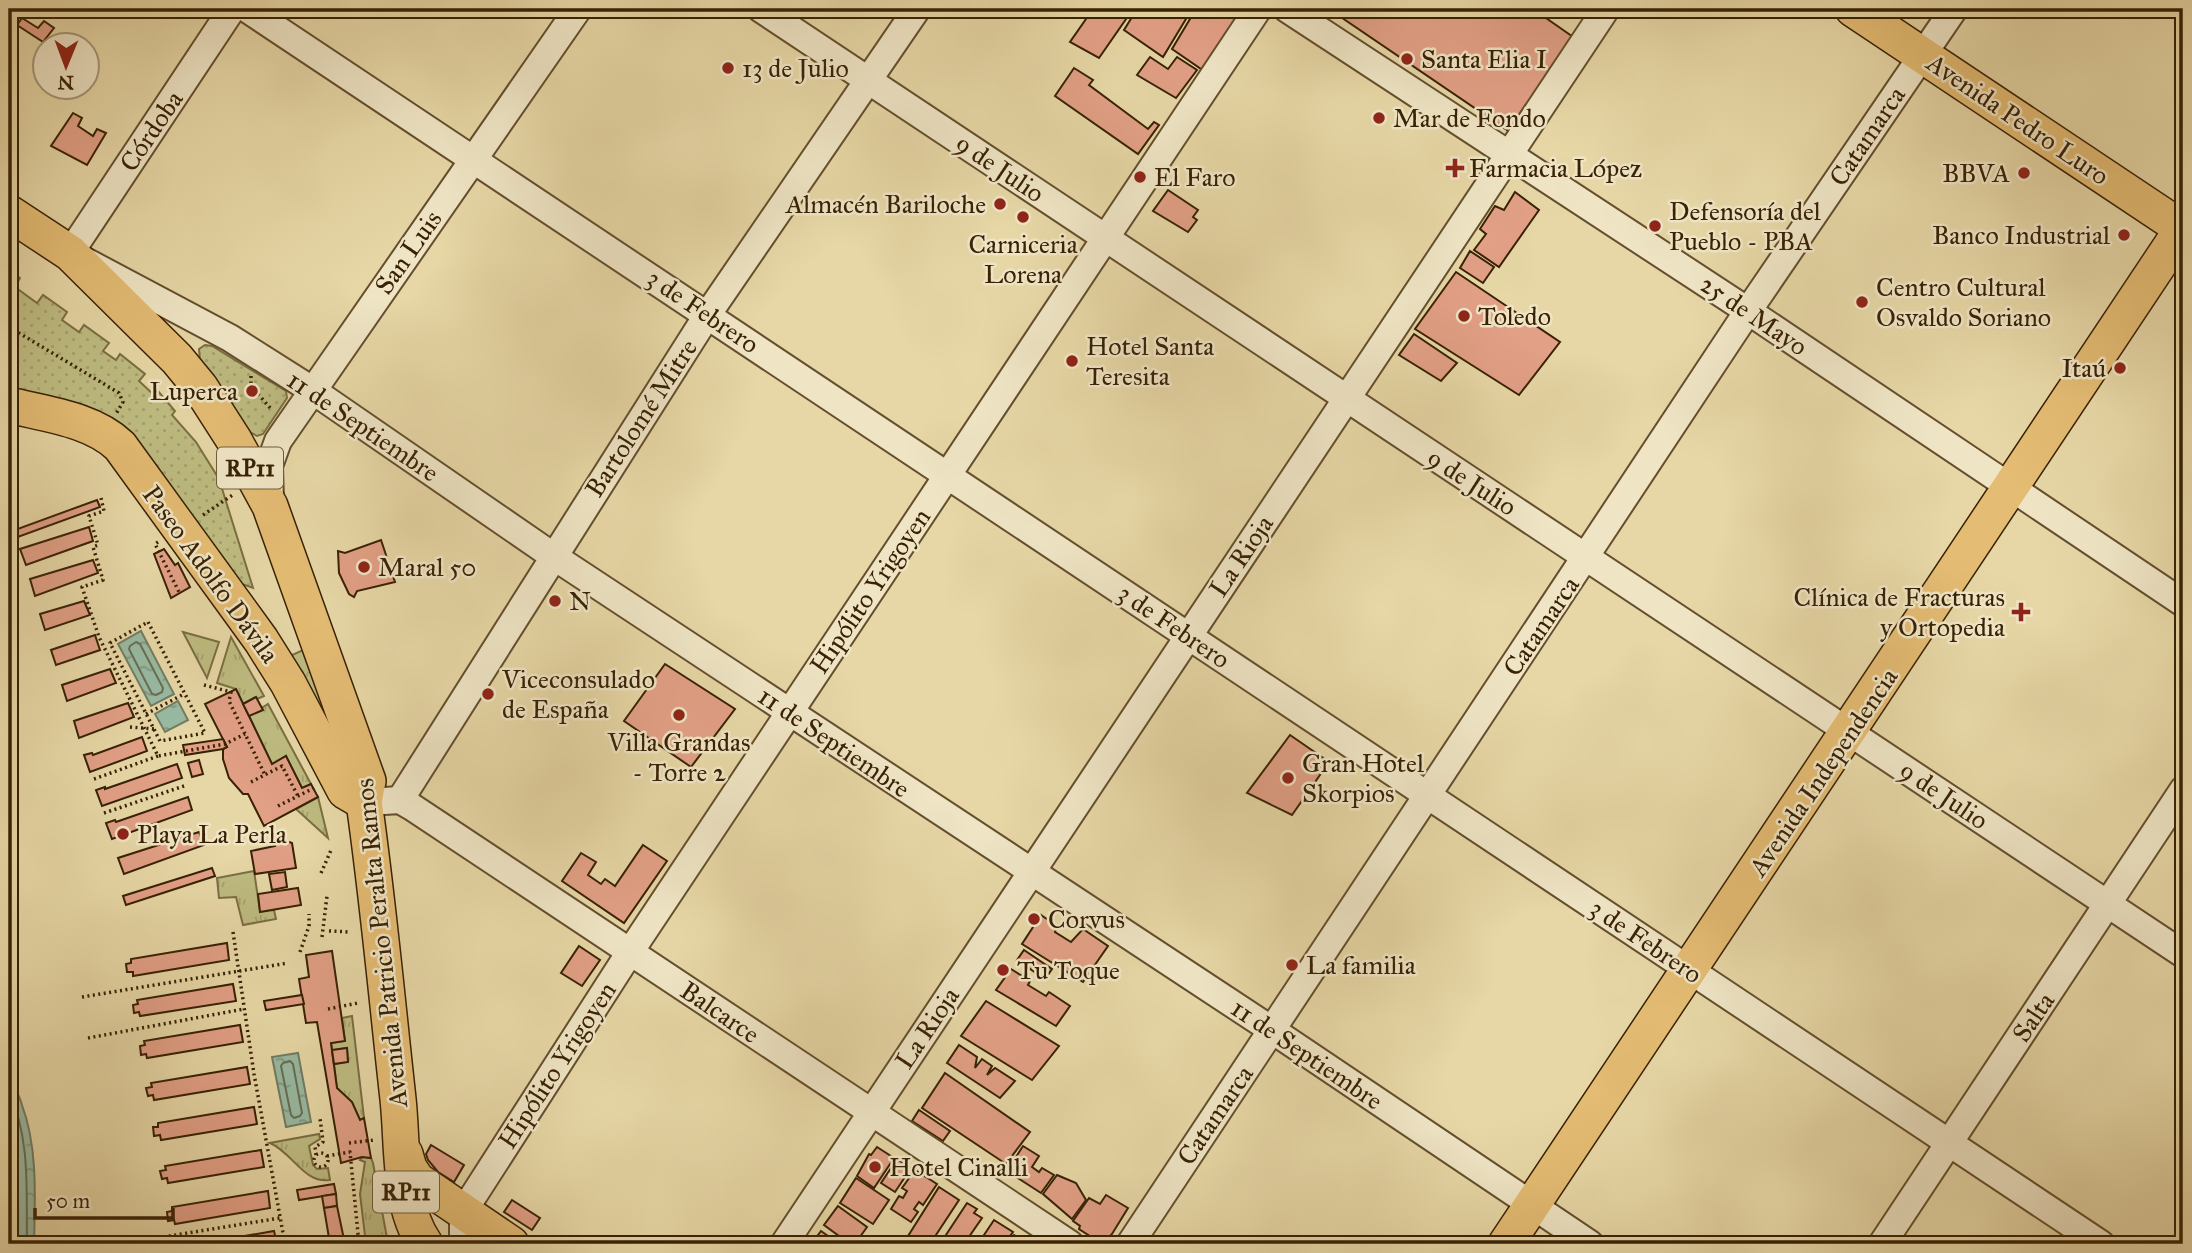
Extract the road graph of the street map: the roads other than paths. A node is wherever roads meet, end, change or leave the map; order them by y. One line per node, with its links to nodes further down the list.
1 (232, 9): 18 (street, Córdoba)
2 (247, 9): 14 (street, 3 de Febrero)
3 (578, 9): 14 (street, San Luis)
4 (761, 9): 12 (street, 9 de Julio)
5 (917, 9): 12 (street, Bartolomé Mitre)
6 (1258, 9): 17 (street, Hipólito Yrigoyen)
7 (1287, 9): 13 (street, 25 de Mayo)
8 (1606, 9): 13 (street, La Rioja)
9 (1853, 9): 11 (main road, Avenida Pedro Luro)
10 (1954, 9): 11 (street, Catamarca)
11 (1922, 55): 16 (main road, Avenida Pedro Luro); 19 (street, Catamarca)
12 (869, 80): 17 (street, 9 de Julio); 20 (street, Bartolomé Mitre)
13 (1509, 154): 19 (street, 25 de Mayo); 22 (street, La Rioja)
14 (472, 160): 20 (street, 3 de Febrero); 21 (street, San Luis)
15 (9, 213): 18 (main road, Avenida Patricio Peralta Ramos / RP11)
16 (2183, 228): 25 (main road, Avenida Independencia)
17 (1105, 239): 22 (street, 9 de Julio); 24 (street, Hipólito Yrigoyen)
18 (70, 253): 21 (street, 11 de Septiembre); 26 (main road, Avenida Patricio Peralta Ramos / RP11)
19 (1748, 311): 25 (street, 25 de Mayo); 28 (street, Catamarca)
20 (708, 314): 24 (street, 3 de Febrero); 27 (street, Bartolomé Mitre)
21 (312, 390): 26 (street, San Luis); 27 (street, 11 de Septiembre)
22 (1346, 399): 28 (street, 9 de Julio); 31 (street, La Rioja)
23 (9, 405): 32 (main road, Paseo Adolfo Dávila)
24 (947, 475): 31 (street, 3 de Febrero); 33 (street, Hipólito Yrigoyen)
25 (2010, 486): 29 (street, 25 de Mayo); 34 (main road, Avenida Independencia)
26 (270, 506): 30 (main road, Avenida Patricio Peralta Ramos / RP11)
27 (553, 556): 33 (street, 11 de Septiembre); 37 (street, Bartolomé Mitre)
28 (1586, 558): 34 (street, 9 de Julio); 36 (street, Catamarca)
29 (2183, 603)
30 (309, 614): 32 (main road); 38 (main road, Avenida Patricio Peralta Ramos / RP11)
31 (1188, 636): 36 (street, 3 de Febrero); 39 (street, La Rioja)
32 (261, 640): 38 (main road, Paseo Adolfo Dávila)
33 (789, 712): 39 (street, 11 de Septiembre); 41 (street, Hipólito Yrigoyen)
34 (1849, 732): 40 (street, 9 de Julio); 43 (main road, Avenida Independencia)
35 (2183, 790): 40 (street, Salta)
36 (1428, 796): 43 (street, 3 de Febrero); 44 (street, Catamarca)
37 (400, 800): 38 (street); 41 (street, Balcarce)
38 (364, 802): 46 (main road, Avenida Patricio Peralta Ramos / RP11)
39 (1031, 873): 44 (street, 11 de Septiembre); 45 (street, La Rioja)
40 (2109, 904): 42 (street, 9 de Julio); 47 (street, Salta)
41 (630, 952): 45 (street, Balcarce); 49 (street, Hipólito Yrigoyen)
42 (2183, 954)
43 (1691, 970): 47 (street, 3 de Febrero); 48 (main road, Avenida Independencia)
44 (1272, 1030): 48 (street, 11 de Septiembre); 54 (street, Catamarca)
45 (871, 1113): 52 (street, La Rioja); 53 (street, Balcarce)
46 (388, 1138): 49 (main road, RP11); 50 (main road, Avenida Patricio Peralta Ramos / RP11)
47 (1949, 1143): 57 (street, Salta); 58 (street, 3 de Febrero)
48 (1533, 1205): 55 (main road, Avenida Independencia); 56 (street, 11 de Septiembre)
49 (463, 1228): 51 (main road, RP11)
50 (425, 1244)
51 (511, 1244)
52 (784, 1244)
53 (1070, 1244)
54 (1130, 1244)
55 (1506, 1244)
56 (1590, 1244)
57 (1882, 1244)
58 (2101, 1244)

